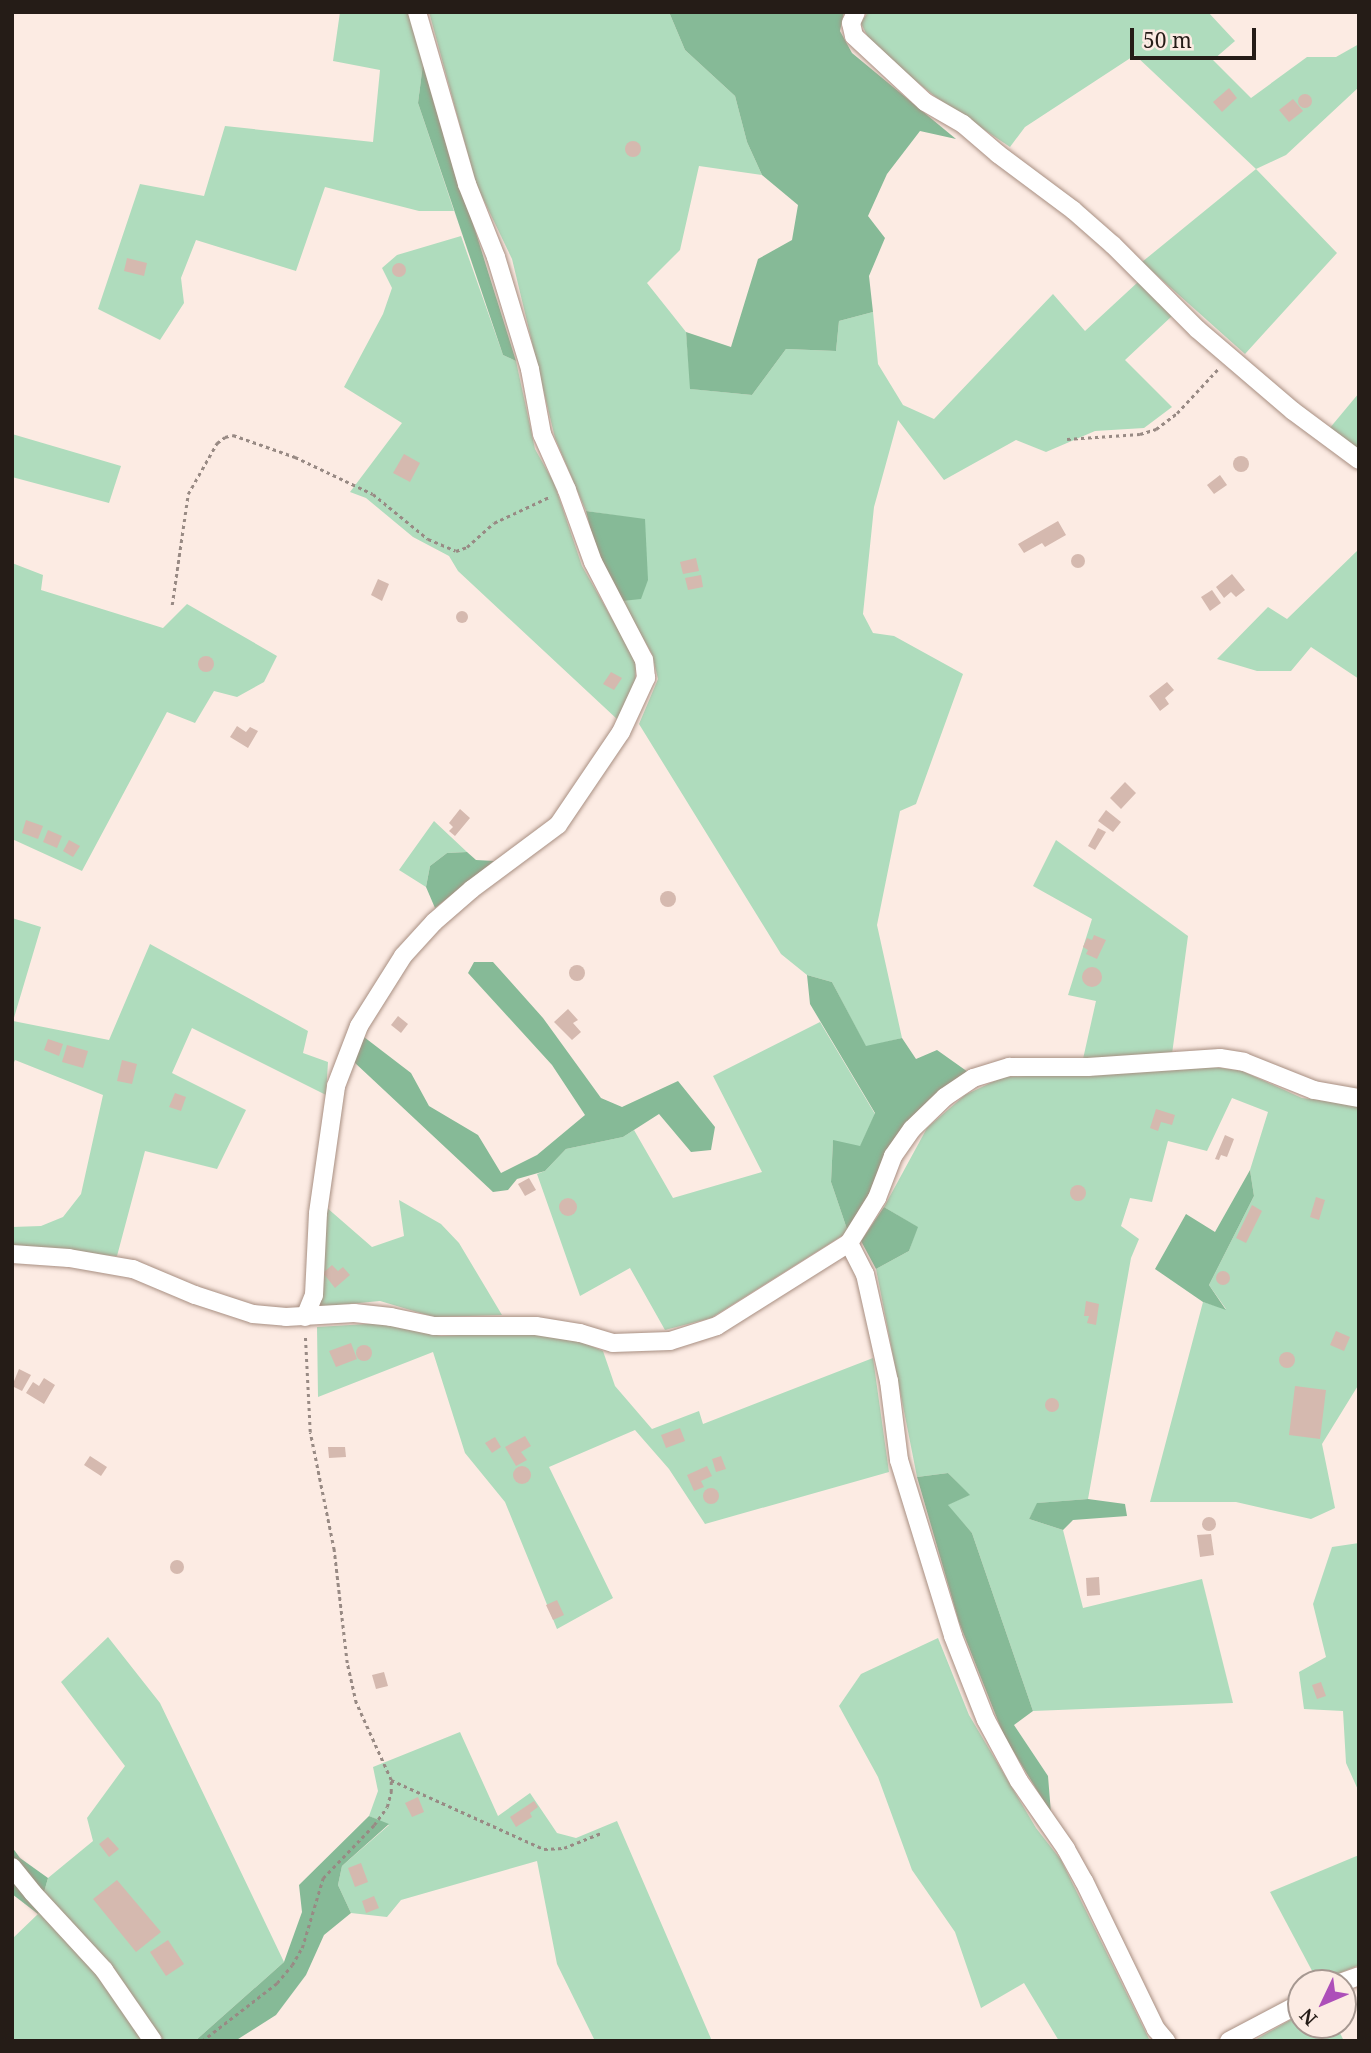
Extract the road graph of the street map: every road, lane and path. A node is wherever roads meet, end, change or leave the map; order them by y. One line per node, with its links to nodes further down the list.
1 (417, 12): 6 (street)
2 (856, 12): 3 (street)
3 (1230, 357): 4 (path); 5 (street)
4 (1067, 439)
5 (1359, 460)
6 (568, 491): 7 (path); 11 (street)
7 (172, 605)
8 (1359, 1098): 9 (street)
9 (849, 1243): 11 (street); 19 (street)
10 (12, 1254): 11 (street)
11 (305, 1317): 12 (path)
12 (391, 1780): 13 (path); 18 (path)
13 (601, 1833)
14 (12, 1867): 17 (street)
15 (1287, 2011): 16 (street)
16 (1232, 2040)
17 (153, 2041)
18 (202, 2041)
19 (1166, 2041)

